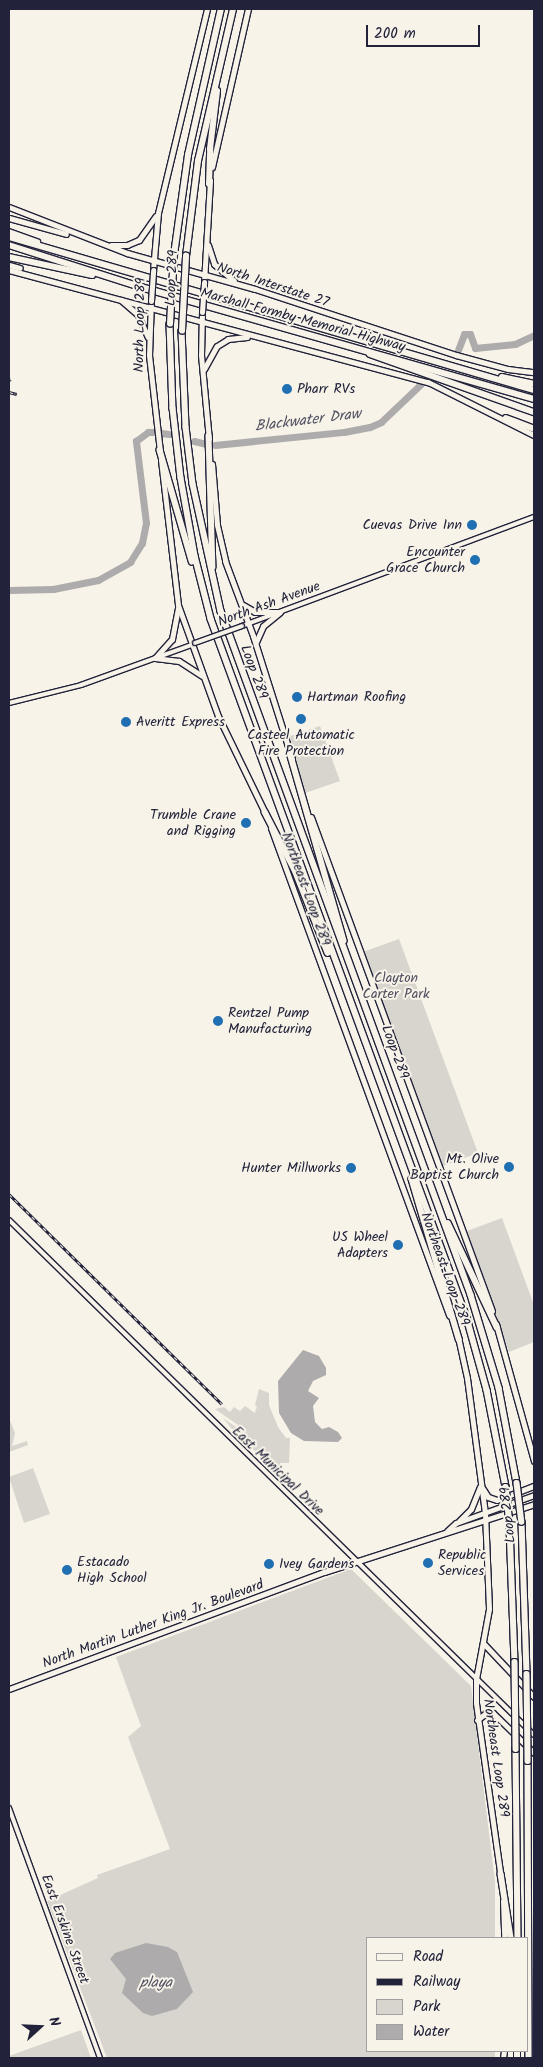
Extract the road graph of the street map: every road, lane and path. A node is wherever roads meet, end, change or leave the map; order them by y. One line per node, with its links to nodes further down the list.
1 (207, 9): 8 (main road, North Loop 289)
2 (222, 9): 43 (highway, Loop 289, bridge)
3 (233, 9): 5 (highway, Loop 289)
4 (248, 9): 6 (main road)
5 (224, 48): 6 (highway); 46 (highway, Loop 289, bridge)
6 (209, 184): 11 (main road)
7 (9, 207): 13 (main road, North Interstate 27)
8 (158, 213): 13 (main road); 17 (main road, North Loop 289)
9 (9, 218): 13 (main road)
10 (9, 232): 15 (highway)
11 (206, 234): 21 (main road); 22 (main road)
12 (9, 238): 15 (highway, Marshall Formby Memorial Highway)
13 (96, 242): 17 (main road, North Interstate 27)
14 (9, 245): 23 (highway, Marshall Formby Memorial Highway)
15 (52, 250): 30 (highway, Marshall Formby Memorial Highway)
16 (9, 257): 23 (highway)
17 (153, 259): 21 (main road, North Interstate 27); 25 (main road, North Loop 289, bridge)
18 (9, 266): 20 (main road)
19 (9, 270): 20 (main road)
20 (30, 274): 24 (main road)
21 (204, 274): 22 (main road, North Interstate 27); 26 (main road, bridge)
22 (238, 284): 32 (main road, North Interstate 27)
23 (140, 287): 28 (highway, Marshall Formby Memorial Highway)
24 (119, 299): 25 (main road); 29 (main road)
25 (151, 308): 26 (main road); 29 (main road, North Loop 289)
26 (202, 323): 27 (main road); 31 (main road)
27 (256, 336): 31 (main road); 37 (main road)
28 (330, 339): 35 (highway, Marshall Formby Memorial Highway); 36 (highway)
29 (149, 341): 41 (main road, North Loop 289)
30 (451, 366): 33 (highway); 34 (highway, Marshall Formby Memorial Highway)
31 (203, 372): 40 (main road)
32 (534, 372)
33 (534, 384)
34 (534, 390)
35 (534, 399)
36 (534, 412)
37 (506, 418): 38 (highway); 39 (main road)
38 (534, 429)
39 (534, 435)
40 (209, 436): 44 (main road); 46 (highway)
41 (160, 450): 43 (highway); 45 (main road, North Loop 289)
42 (534, 517): 47 (street, North Ash Avenue)
43 (205, 596): 57 (highway, Loop 289)
44 (242, 604): 47 (main road); 48 (main road)
45 (178, 605): 49 (main road, North Loop 289); 51 (main road)
46 (221, 611): 56 (highway, Loop 289)
47 (280, 612): 48 (street, North Ash Avenue); 50 (main road)
48 (249, 623): 49 (street, North Ash Avenue, bridge); 50 (main road, Northeast Loop 289)
49 (194, 644): 51 (street, North Ash Avenue); 52 (main road, Northeast Loop 289)
50 (256, 644): 54 (main road, Northeast Loop 289)
51 (155, 658): 52 (main road); 53 (street, North Ash Avenue)
52 (204, 677): 55 (main road, Northeast Loop 289)
53 (9, 703)
54 (291, 756): 56 (highway); 61 (main road, Northeast Loop 289)
55 (265, 812): 57 (highway); 62 (main road, Northeast Loop 289)
56 (362, 998): 58 (highway, Loop 289)
57 (357, 1018): 59 (highway, Loop 289)
58 (412, 1134): 61 (highway); 88 (highway, Loop 289, bridge)
59 (403, 1143): 62 (highway); 86 (highway, Loop 289, bridge)
60 (9, 1220): 74 (street, East Municipal Drive)
61 (497, 1327): 63 (main road, Northeast Loop 289)
62 (459, 1339): 66 (main road, Northeast Loop 289)
63 (529, 1442): 64 (main road); 65 (main road, Northeast Loop 289)
64 (534, 1452)
65 (534, 1461)
66 (481, 1484): 67 (main road); 70 (main road, Northeast Loop 289); 72 (main road)
67 (534, 1486)
68 (534, 1495): 70 (main road, North Martin Luther King Jr. Boulevard)
69 (534, 1504): 71 (main road, North Martin Luther King Jr. Boulevard)
70 (485, 1513): 71 (main road, Northeast Loop 289); 72 (main road, North Martin Luther King Jr. Boulevard)
71 (485, 1522): 73 (main road, North Martin Luther King Jr. Boulevard); 75 (main road, Northeast Loop 289)
72 (456, 1523): 73 (main road, North Martin Luther King Jr. Boulevard)
73 (446, 1531): 74 (main road, North Martin Luther King Jr. Boulevard)
74 (355, 1562): 76 (street, East Municipal Drive); 77 (main road, North Martin Luther King Jr. Boulevard)
75 (484, 1644): 76 (main road, Northeast Loop 289); 78 (main road)
76 (476, 1679): 79 (main road, Northeast Loop 289); 80 (street, East Municipal Drive)
77 (9, 1689)
78 (534, 1697)
79 (477, 1720): 81 (main road); 83 (main road, Northeast Loop 289)
80 (534, 1735)
81 (534, 1753)
82 (9, 1808): 87 (street, East Erskine Street)
83 (501, 1874): 84 (main road, Northeast Loop 289); 85 (highway)
84 (504, 1937)
85 (511, 1937)
86 (518, 1937)
87 (100, 2058)
88 (529, 2058)

